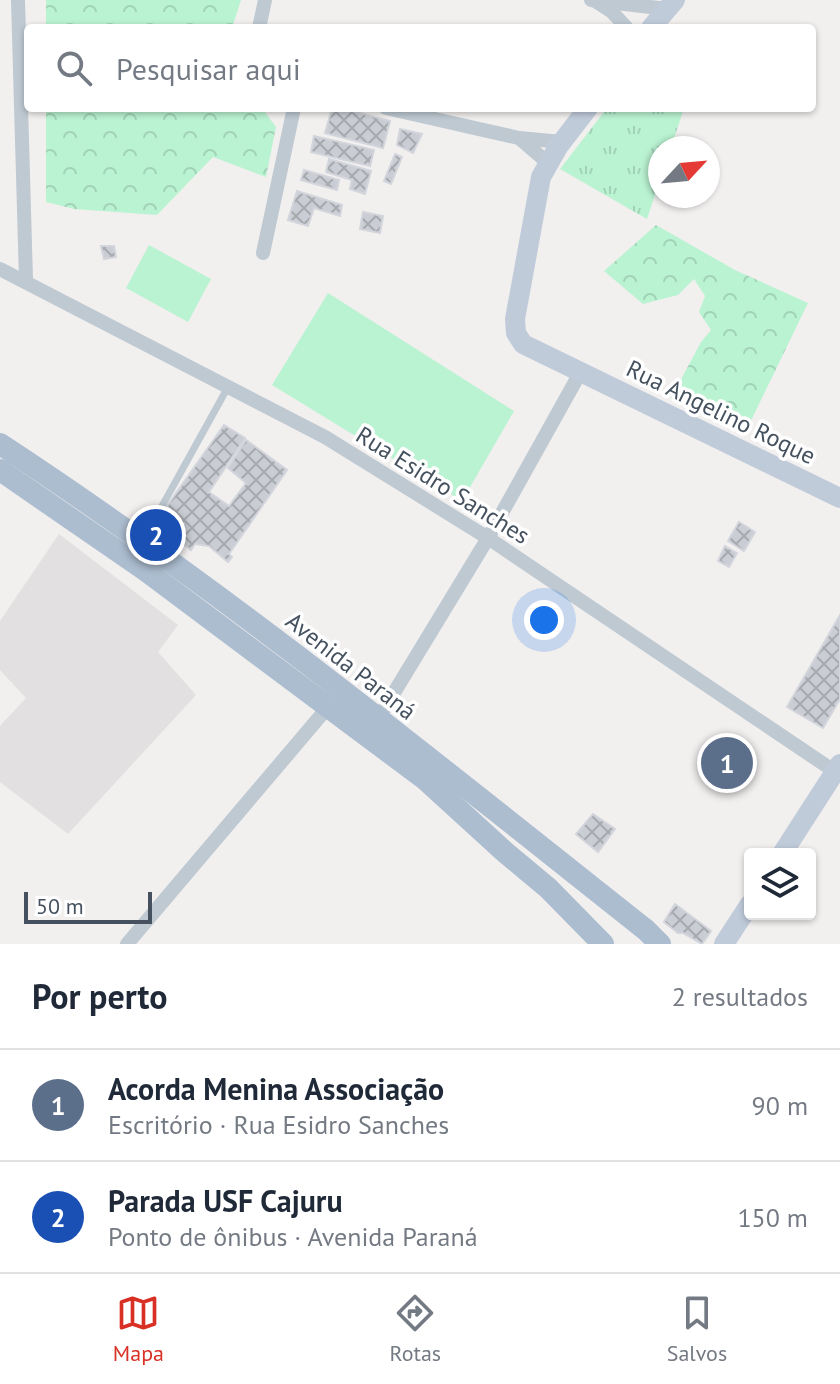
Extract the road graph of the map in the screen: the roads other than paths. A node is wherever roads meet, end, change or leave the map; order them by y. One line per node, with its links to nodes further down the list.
1 (18, 0): 16 (street)
2 (265, 0): 5 (street)
3 (592, 0): 4 (street); 6 (street)
4 (671, 5): 7 (street)
5 (260, 24)
6 (623, 24)
7 (654, 24)
8 (293, 112): 14 (street)
9 (404, 112): 11 (street)
10 (585, 112): 12 (street)
11 (519, 138): 12 (street); 13 (street)
12 (562, 142): 13 (street)
13 (548, 163): 17 (street, Rua Angelino Roque)
14 (263, 253)
15 (0, 269): 16 (street, Rua Esidro Sanches)
16 (26, 280): 18 (street, Rua Esidro Sanches)
17 (580, 373): 21 (street, Rua Angelino Roque); 23 (street)
18 (228, 387): 22 (lane); 23 (street, Rua Esidro Sanches)
19 (0, 444): 25 (main road, Avenida Paraná)
20 (0, 470): 24 (main road, Avenida Paraná)
21 (840, 498)
22 (151, 526)
23 (488, 538): 25 (street); 26 (street, Rua Esidro Sanches)
24 (328, 707): 28 (main road, Avenida Paraná); 30 (street)
25 (378, 719): 33 (main road, Avenida Paraná)
26 (838, 771): 27 (street)
27 (786, 848)
28 (548, 888): 31 (main road, Avenida Paraná); 32 (main road)
29 (744, 913): 34 (street)
30 (127, 944)
31 (603, 944)
32 (619, 944)
33 (660, 944)
34 (724, 944)

